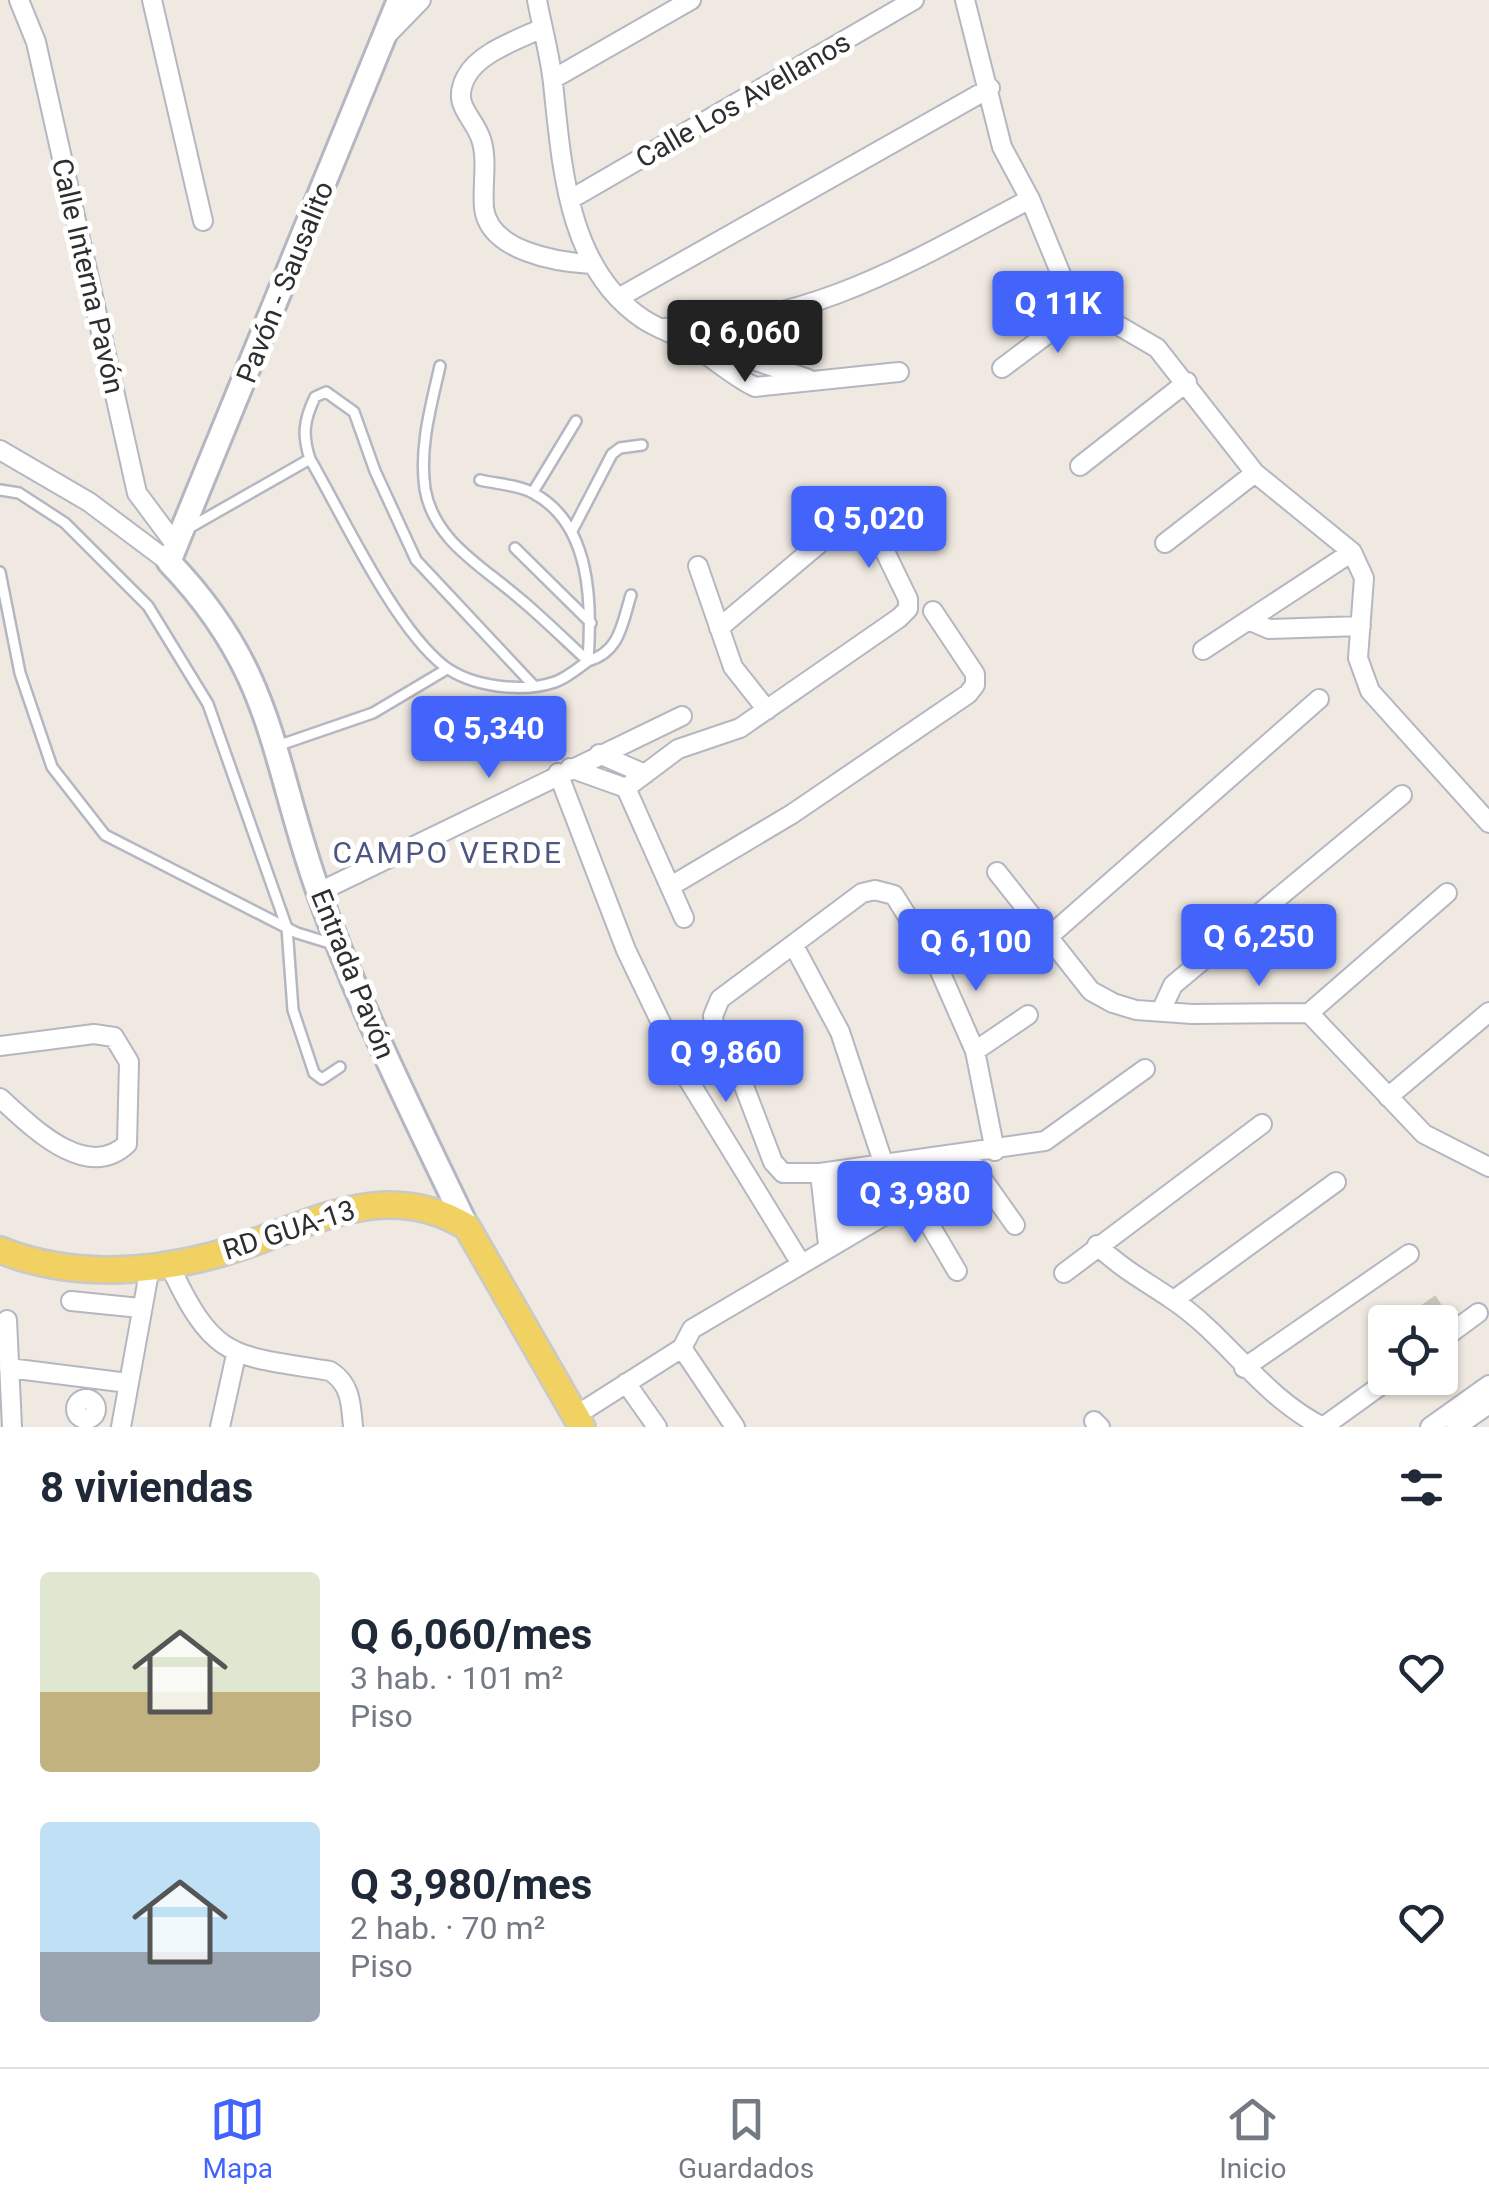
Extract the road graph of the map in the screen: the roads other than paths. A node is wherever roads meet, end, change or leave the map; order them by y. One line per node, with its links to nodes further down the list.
1 (19, 0): 37 (street, Calle Interna Pavón)
2 (152, 0): 15 (street)
3 (399, 0): 10 (street, Pavón - Sausalito)
4 (422, 0): 10 (street)
5 (536, 0): 9 (street)
6 (690, 0): 11 (street)
7 (914, 0): 14 (street, Calle Los Avellanos)
8 (965, 0): 12 (street)
9 (542, 28): 11 (street); 16 (street)
10 (384, 38): 37 (street, Pavón - Sausalito)
11 (552, 79): 14 (street)
12 (990, 88): 13 (street); 17 (street)
13 (1030, 199): 18 (street); 19 (street)
14 (571, 200): 16 (street)
15 (203, 221)
16 (591, 264): 17 (street)
17 (620, 297): 20 (street)
18 (1085, 306): 22 (street); 25 (street)
19 (736, 322): 20 (street); 24 (street)
20 (661, 328): 24 (street)
21 (440, 366): 49 (lane)
22 (1002, 368)
23 (899, 372): 24 (street)
24 (820, 382)
25 (1187, 382): 30 (street); 31 (street)
26 (576, 421): 34 (lane)
27 (642, 445): 35 (lane)
28 (0, 450): 37 (street)
29 (310, 459): 37 (lane); 50 (lane); 51 (lane)
30 (1080, 466)
31 (1255, 473): 36 (street); 39 (street)
32 (480, 480): 34 (lane)
33 (0, 490): 67 (lane)
34 (532, 492): 35 (lane)
35 (572, 531): 45 (lane)
36 (1165, 544)
37 (174, 547): 55 (street, Entrada Pavón)
38 (515, 548): 45 (lane)
39 (1352, 552): 44 (street); 46 (street)
40 (698, 566): 47 (street)
41 (0, 572): 67 (lane)
42 (630, 595): 49 (lane)
43 (934, 611): 63 (street)
44 (1248, 620): 46 (street); 48 (street)
45 (591, 623): 49 (lane)
46 (1360, 626): 61 (street)
47 (719, 628): 53 (street); 53 (street)
48 (1204, 650)
49 (588, 661): 51 (lane)
50 (447, 668): 51 (lane); 55 (lane)
51 (534, 686)
52 (1319, 699): 68 (street)
53 (767, 710): 58 (street)
54 (682, 716): 56 (street)
55 (277, 746): 64 (street, Entrada Pavón)
56 (599, 754): 57 (street); 58 (street)
57 (564, 770): 59 (street); 64 (street); 94 (street)
58 (645, 774): 59 (street)
59 (626, 788): 63 (street)
60 (1402, 795): 71 (street)
61 (1489, 823)
62 (998, 872): 68 (street)
63 (670, 886): 66 (street)
64 (318, 892): 70 (street, Entrada Pavón)
65 (1447, 893): 73 (street)
66 (684, 918)
67 (287, 928): 70 (lane); 77 (lane)
68 (1046, 940): 71 (street)
69 (794, 946): 76 (street); 84 (street); 86 (street)
70 (340, 947): 89 (street, Entrada Pavón)
71 (1161, 1011): 73 (street)
72 (1489, 1012): 79 (street)
73 (1309, 1013): 79 (street)
74 (1028, 1015): 76 (street)
75 (0, 1046): 80 (street)
76 (976, 1051): 82 (street)
77 (340, 1067)
78 (1145, 1068): 82 (street)
79 (1388, 1096): 85 (street)
80 (0, 1098)
81 (1262, 1124): 91 (street)
82 (995, 1151): 83 (street)
83 (970, 1154): 84 (street); 88 (street)
84 (884, 1164): 86 (street)
85 (1489, 1167)
86 (829, 1172): 90 (street)
87 (1336, 1182): 98 (street)
88 (1016, 1225)
89 (467, 1226): 95 (main road, RD GUA-13); 116 (main road)
90 (836, 1241): 94 (street); 96 (street)
91 (1097, 1244): 97 (street); 98 (street)
92 (0, 1250): 95 (main road, RD GUA-13)
93 (1410, 1254): 107 (street)
94 (800, 1262): 104 (street)
95 (160, 1265): 100 (street); 105 (street)
96 (956, 1271)
97 (1064, 1274)
98 (1174, 1300): 107 (street)
99 (71, 1302): 100 (street)
100 (140, 1308): 109 (street)
101 (1478, 1314): 103 (street)
102 (7, 1320): 106 (street)
103 (1458, 1329)
104 (682, 1348): 110 (street); 121 (street)
105 (236, 1356): 118 (street); 119 (street)
106 (10, 1368): 108 (street); 117 (street)
107 (1244, 1368): 122 (street)
108 (87, 1378): 109 (street); 114 (street)
109 (128, 1383): 115 (street)
110 (626, 1384): 116 (street); 120 (street)
111 (1489, 1385): 123 (street)
112 (1368, 1394): 122 (street)
113 (1489, 1404): 124 (street)
114 (87, 1414): 115 (street)
115 (122, 1422)
116 (578, 1422)
117 (12, 1427)
118 (220, 1427)
119 (353, 1427)
120 (657, 1427)
121 (735, 1427)
122 (1323, 1427)
123 (1430, 1427)
124 (1456, 1427)

